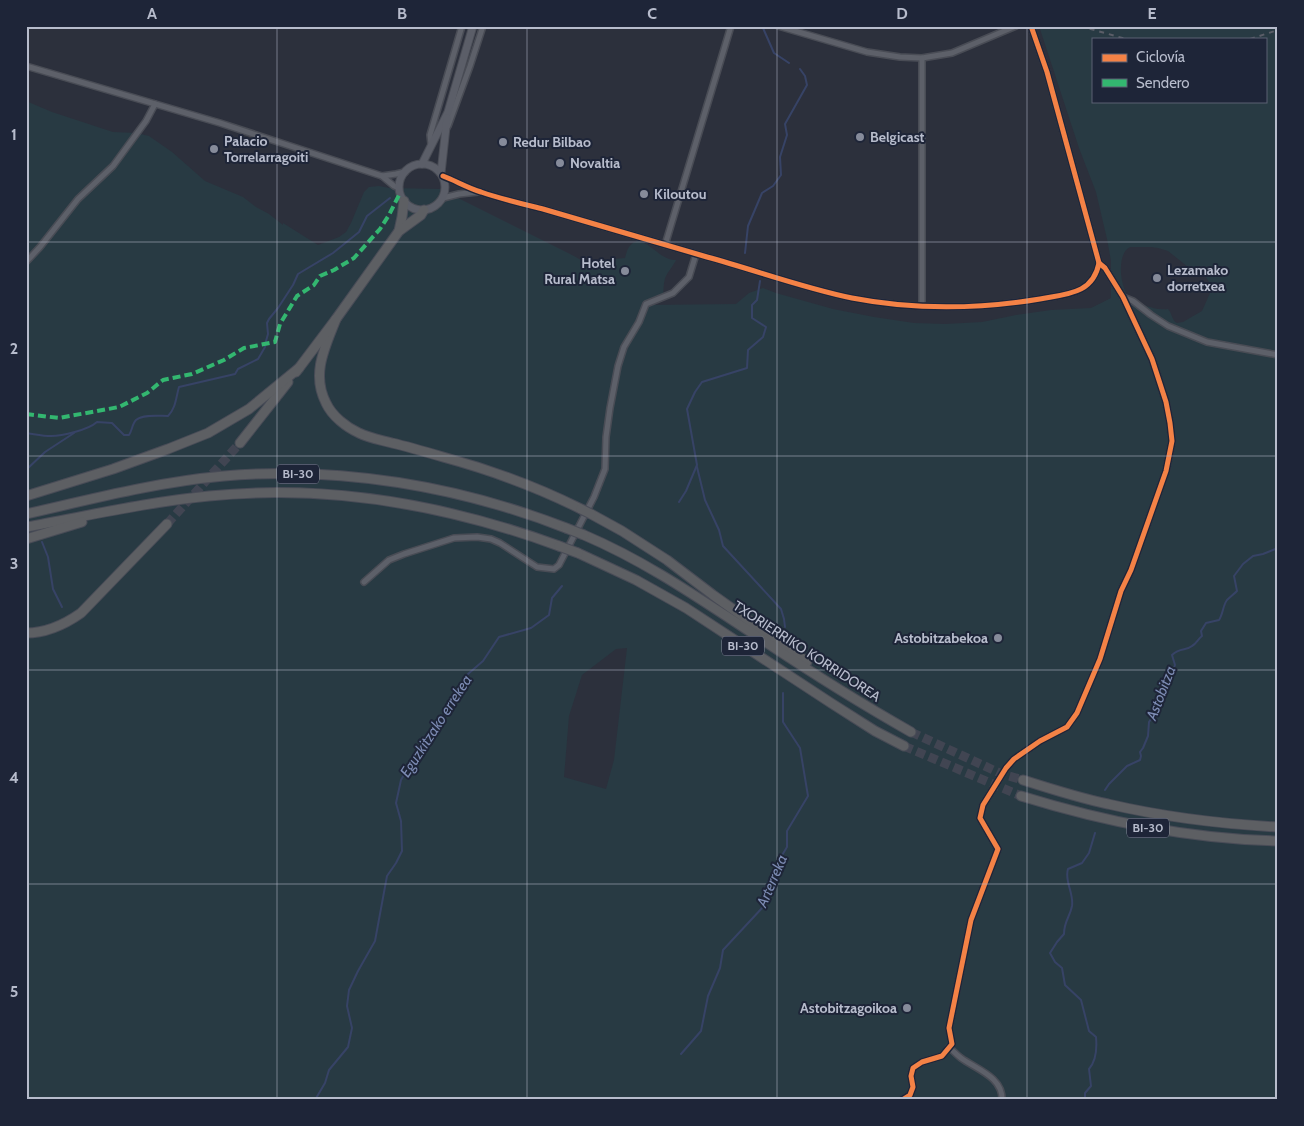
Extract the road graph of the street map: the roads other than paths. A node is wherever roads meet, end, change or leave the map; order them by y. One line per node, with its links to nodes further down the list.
1 (462, 26): 13 (street)
2 (473, 26): 11 (street)
3 (483, 26): 12 (street)
4 (731, 26): 24 (street)
5 (778, 26): 8 (street)
6 (1016, 26): 8 (street)
7 (1031, 26): 27 (street)
8 (922, 58): 29 (street)
9 (26, 66): 10 (street)
10 (155, 104): 17 (street); 26 (street)
11 (448, 112): 12 (street); 13 (street)
12 (444, 138): 16 (street)
13 (431, 144): 14 (street)
14 (422, 164): 15 (street); 16 (street)
15 (405, 172): 17 (street); 18 (street)
16 (442, 174): 19 (street); 20 (street)
17 (382, 176): 18 (street)
18 (399, 188): 21 (street)
19 (481, 192): 20 (street); 24 (street)
20 (442, 198): 22 (street)
21 (404, 201): 22 (street); 23 (highway)
22 (424, 210): 23 (highway)
23 (399, 231): 30 (highway)
24 (665, 245): 25 (street)
25 (696, 254): 29 (street); 40 (street)
26 (26, 262)
27 (1099, 263): 28 (street); 29 (street)
28 (1123, 298): 31 (street); 49 (street)
29 (922, 306)
30 (336, 320): 32 (highway); 42 (highway, bridge)
31 (1278, 355)
32 (299, 368): 33 (highway); 34 (highway)
33 (240, 443)
34 (26, 496)
35 (125, 508): 38 (highway, BI-30); 39 (highway); 44 (highway, BI-30, bridge)
36 (26, 514): 42 (highway, TXORIERRIKO KORRIDOREA / BI-30, bridge)
37 (167, 524): 41 (highway)
38 (26, 527)
39 (26, 539)
40 (364, 582)
41 (28, 633)
42 (858, 702): 43 (highway, TXORIERRIKO KORRIDOREA / BI-30)
43 (911, 732)
44 (904, 746)
45 (1023, 780): 47 (highway, BI-30)
46 (1021, 796): 48 (highway, BI-30)
47 (1278, 827)
48 (1278, 841)
49 (949, 1047): 50 (street); 51 (street)
50 (902, 1100)
51 (1002, 1100)

